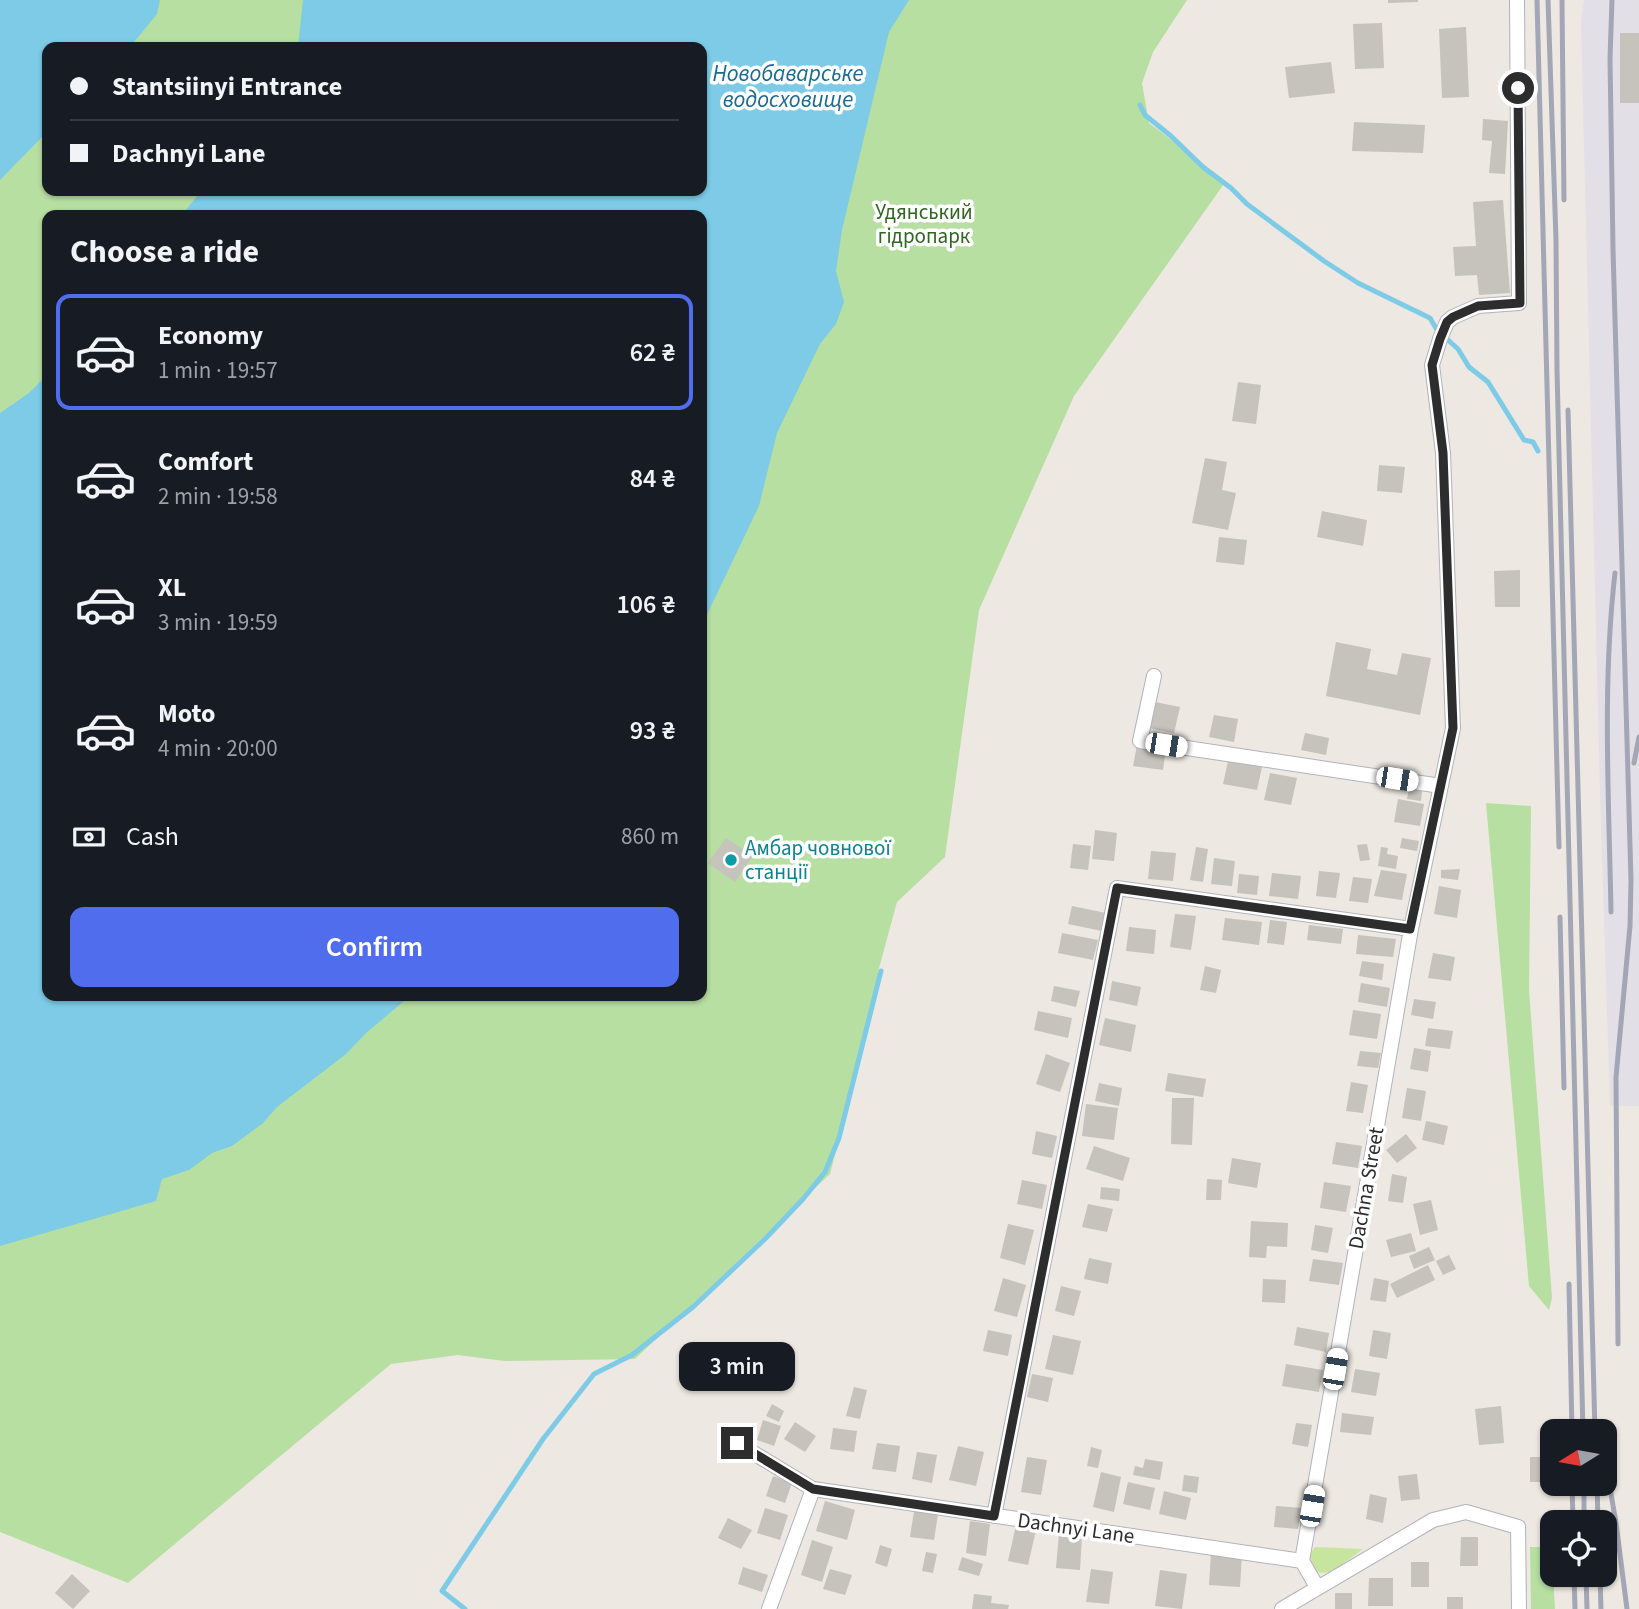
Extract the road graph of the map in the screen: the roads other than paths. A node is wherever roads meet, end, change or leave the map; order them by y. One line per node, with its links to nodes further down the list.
1 (1517, 0): 3 (street, Dachna Street)
2 (1154, 676): 3 (street)
3 (1441, 786): 4 (street, Dachna Street)
4 (1410, 929): 7 (street); 8 (street, Dachna Street)
5 (737, 1443): 6 (street, Dachnyi Lane)
6 (813, 1489): 7 (street, Dachnyi Lane); 10 (street)
7 (994, 1516): 8 (street, Dachnyi Lane)
8 (1302, 1561): 9 (street)
9 (1317, 1587): 11 (street); 12 (street)
10 (769, 1609)
11 (1282, 1609)
12 (1519, 1609)

